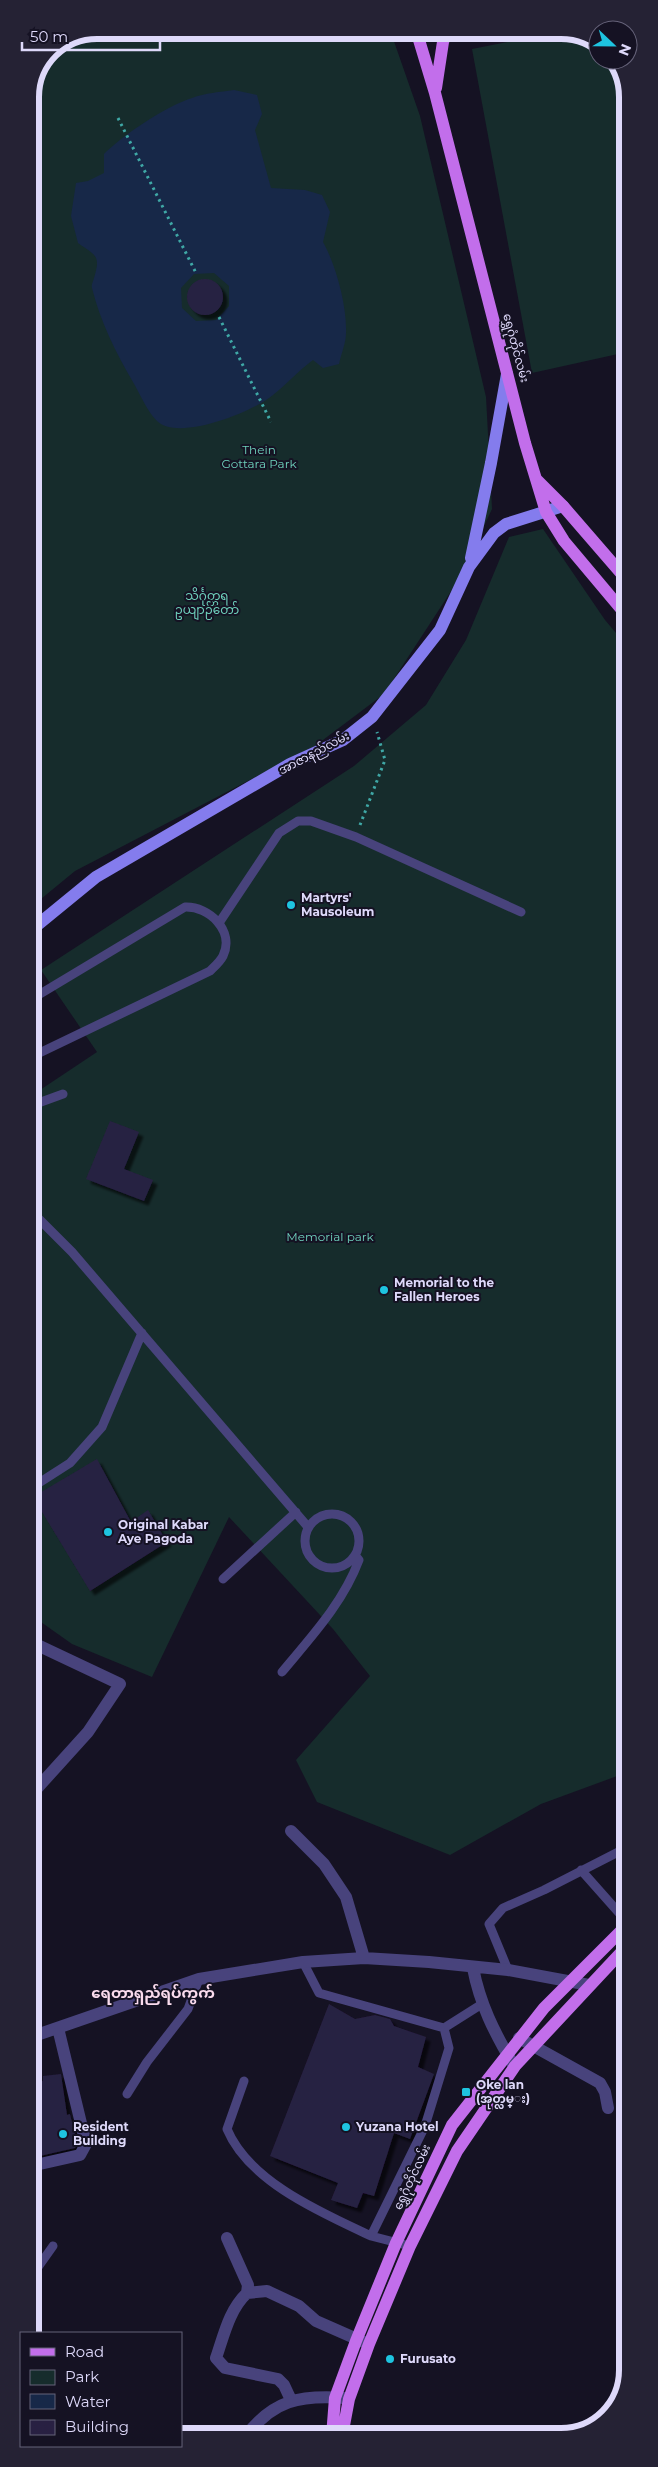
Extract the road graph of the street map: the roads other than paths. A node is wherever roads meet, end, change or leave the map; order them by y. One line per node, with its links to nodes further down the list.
1 (419, 39): 3 (main road, ရွှေဂုံတိုင်လမ်း)
2 (443, 39): 3 (main road, ရွှေဂုံတိုင်လမ်း)
3 (435, 93): 4 (main road, ရွှေဂုံတိုင်လမ်း)
4 (508, 372): 5 (main road, ရွှေဂုံတိုင်လမ်း); 8 (main road)
5 (536, 479): 6 (main road); 7 (main road, ရွှေဂုံတိုင်လမ်း)
6 (563, 506): 7 (main road, အာဇာနည်လမ်း); 9 (main road)
7 (546, 512): 8 (main road, အာဇာနည်လမ်း); 10 (main road)
8 (469, 567): 12 (main road, အာဇာနည်လမ်း)
9 (619, 571)
10 (619, 606)
11 (522, 912): 13 (lane)
12 (39, 924)
13 (219, 924): 14 (lane); 15 (lane)
14 (39, 995)
15 (39, 1053)
16 (63, 1094): 17 (lane)
17 (39, 1102)
18 (39, 1219): 19 (lane)
19 (142, 1333): 20 (lane); 21 (lane)
20 (39, 1483)
21 (296, 1512): 22 (lane); 24 (lane)
22 (308, 1527): 23 (lane); 23 (lane)
23 (355, 1555): 26 (lane)
24 (223, 1579)
25 (39, 1646): 27 (street)
26 (282, 1672)
27 (39, 1786)
28 (291, 1830): 34 (street)
29 (619, 1851): 30 (lane)
30 (581, 1870): 31 (lane); 37 (lane)
31 (619, 1913)
32 (619, 1932): 39 (main road, ရွှေဂုံတိုင်လမ်း)
33 (619, 1954): 40 (main road)
34 (364, 1958): 35 (street); 36 (street)
35 (303, 1962): 38 (street); 43 (lane)
36 (473, 1968): 37 (street); 41 (street)
37 (508, 1970): 39 (street)
38 (200, 1979): 42 (street); 50 (lane)
39 (570, 1982): 40 (street); 45 (main road, ရွှေဂုံတိုင်လမ်း)
40 (589, 1985): 46 (main road)
41 (482, 2004): 43 (lane); 47 (street)
42 (58, 2028): 44 (street); 52 (street)
43 (444, 2028): 53 (lane)
44 (39, 2034)
45 (519, 2038): 46 (street); 47 (main road, ရွှေဂုံတိုင်လမ်း)
46 (532, 2046): 48 (main road); 51 (street)
47 (507, 2053): 48 (street); 55 (main road, ရွှေဂုံတိုင်လမ်း)
48 (515, 2066): 57 (main road)
49 (244, 2081): 53 (lane)
50 (127, 2094)
51 (608, 2108)
52 (39, 2164)
53 (371, 2236): 55 (lane)
54 (226, 2238): 59 (street)
55 (396, 2243): 57 (lane); 60 (main road, ရွှေဂုံတိုင်လမ်း)
56 (53, 2246): 58 (lane)
57 (410, 2246): 61 (main road)
58 (39, 2266)
59 (247, 2292): 60 (street); 64 (street)
60 (356, 2341): 61 (street); 62 (main road, ရွှေဂုံတိုင်လမ်း)
61 (369, 2344): 63 (main road)
62 (335, 2398): 63 (street); 64 (street); 66 (main road, ရွှေဂုံတိုင်လမ်း)
63 (349, 2399): 67 (main road)
64 (291, 2400): 65 (street)
65 (254, 2428)
66 (333, 2428)
67 (344, 2428)

